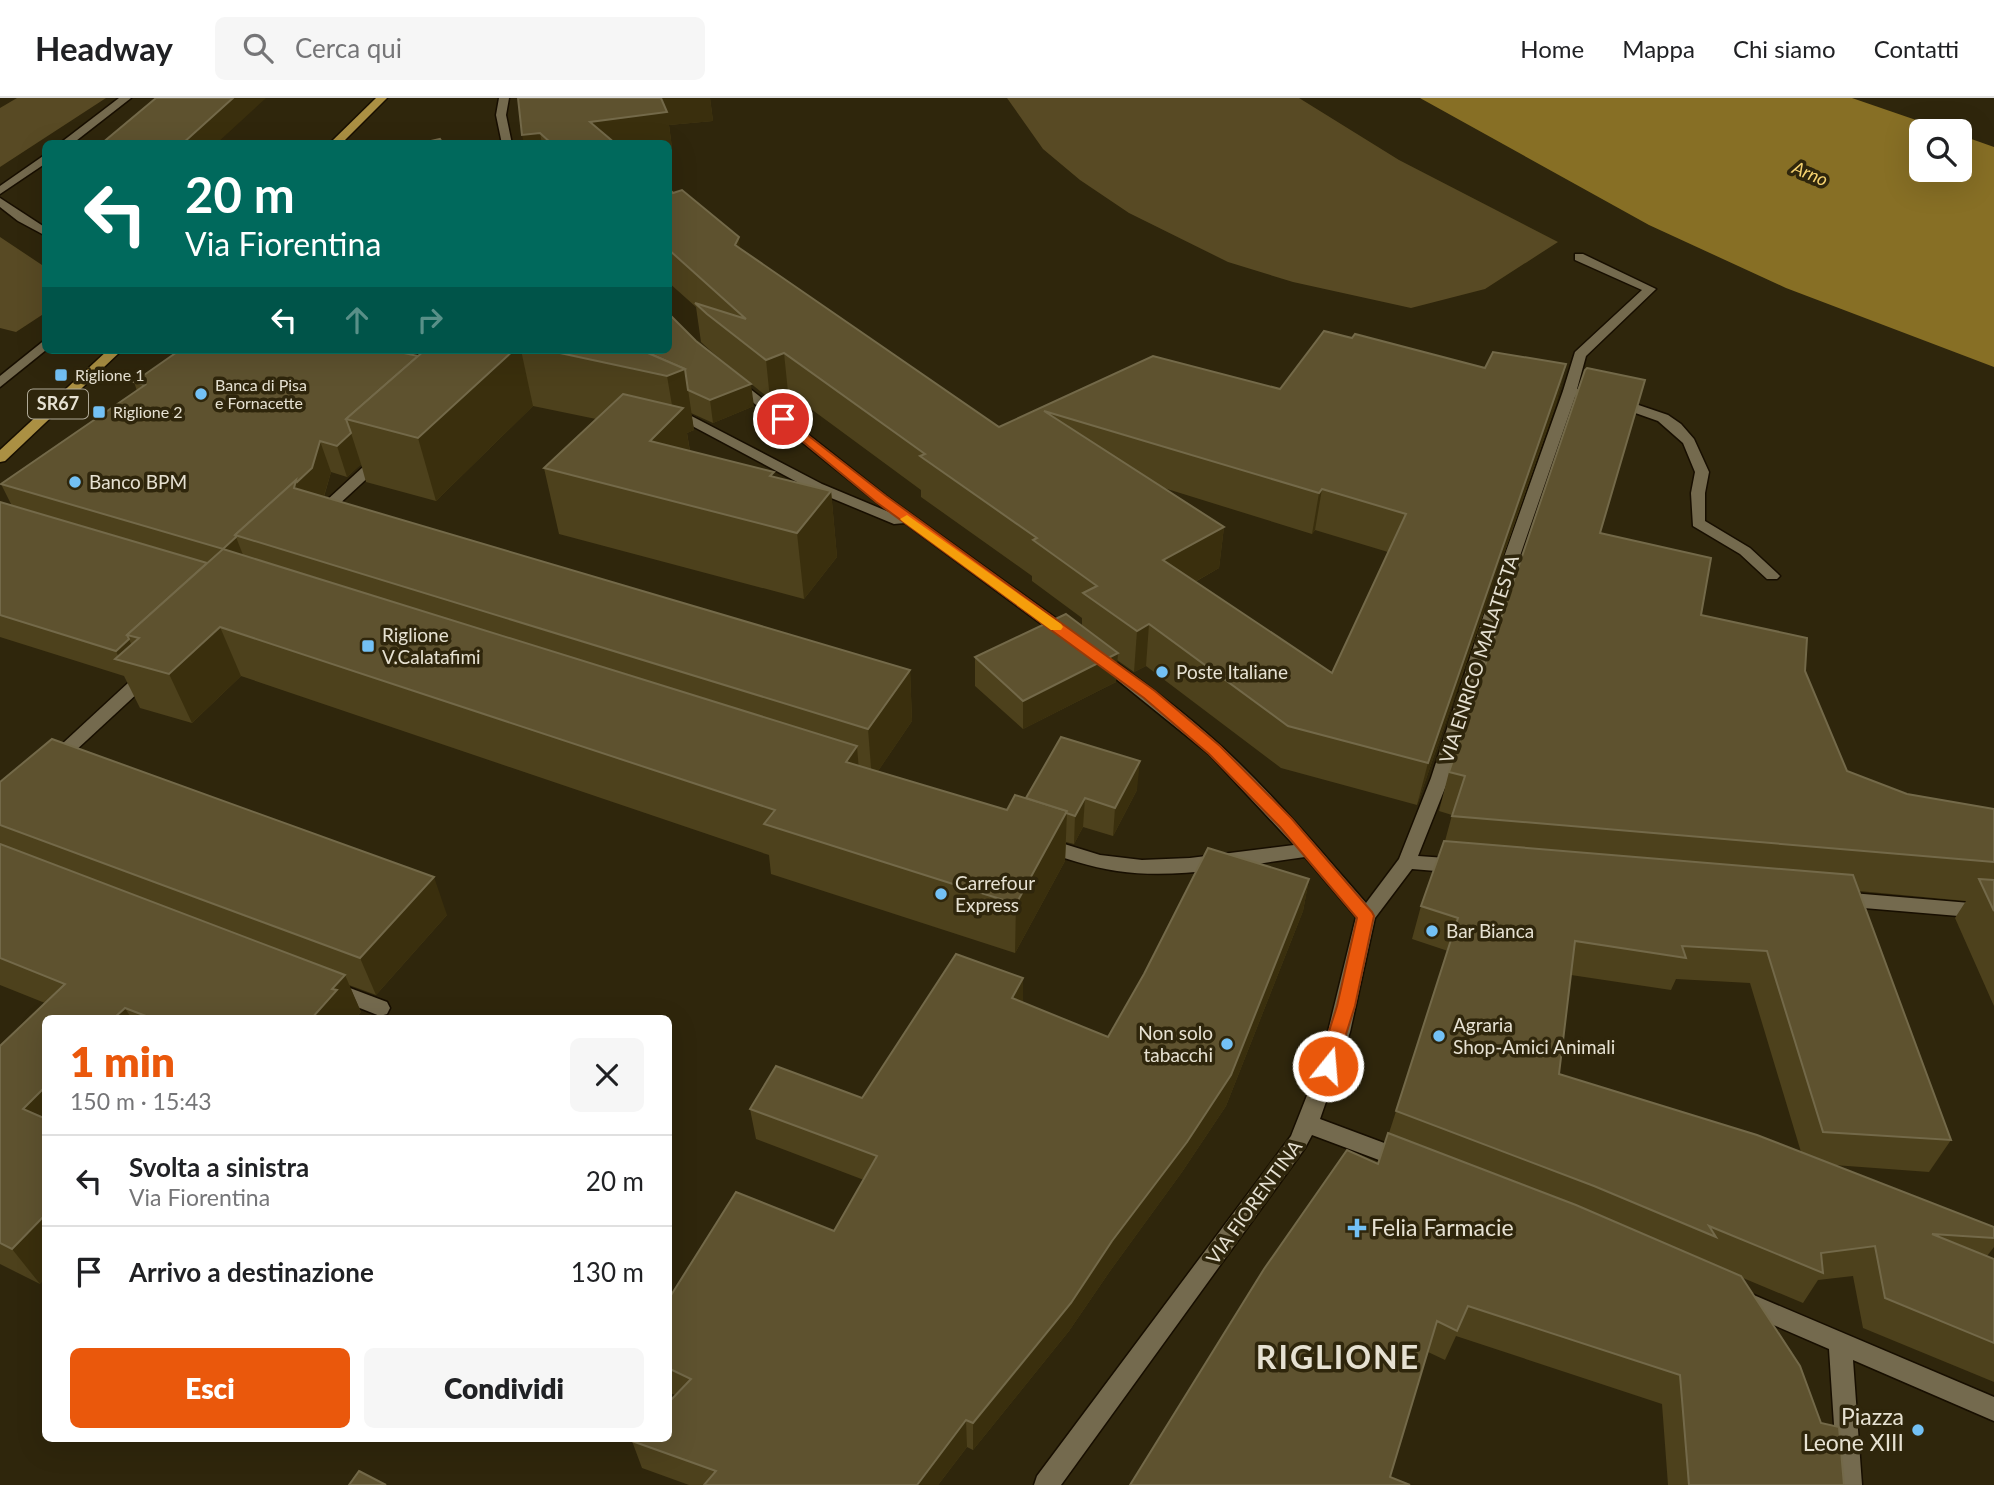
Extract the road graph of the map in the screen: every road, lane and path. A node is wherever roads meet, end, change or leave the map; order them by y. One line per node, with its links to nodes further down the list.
1 (126, 98): 4 (street)
2 (382, 98): 5 (main road)
3 (504, 98): 6 (street)
4 (69, 140)
5 (338, 140)
6 (506, 140)
7 (42, 160): 8 (street)
8 (0, 191)
9 (0, 201): 10 (street)
10 (42, 231)
11 (1579, 257): 16 (street, VIA ENRICO MALATESTA)
12 (42, 346): 15 (street)
13 (112, 354): 19 (main road, SR67)
14 (726, 373): 21 (street)
15 (0, 383)
16 (1570, 391): 22 (street); 27 (street, VIA ENRICO MALATESTA)
17 (656, 405): 21 (street)
18 (393, 446): 20 (street)
19 (0, 458)
20 (312, 523)
21 (925, 532): 26 (street)
22 (1772, 576)
23 (160, 663): 24 (street)
24 (40, 774)
25 (1024, 838): 26 (street)
26 (1308, 850): 31 (street)
27 (1407, 862): 28 (street); 31 (street, VIA ENRICO MALATESTA)
28 (1476, 867)
29 (1817, 897): 30 (street)
30 (1994, 912)
31 (1366, 916): 34 (street, VIA FIORENTINA)
32 (317, 984): 33 (street)
33 (380, 1008)
34 (1308, 1124): 35 (street); 39 (street, VIA FIORENTINA)
35 (1423, 1167)
36 (1721, 1292): 37 (street)
37 (1840, 1344): 38 (street); 40 (street)
38 (1994, 1409)
39 (1046, 1485)
40 (1850, 1485)

